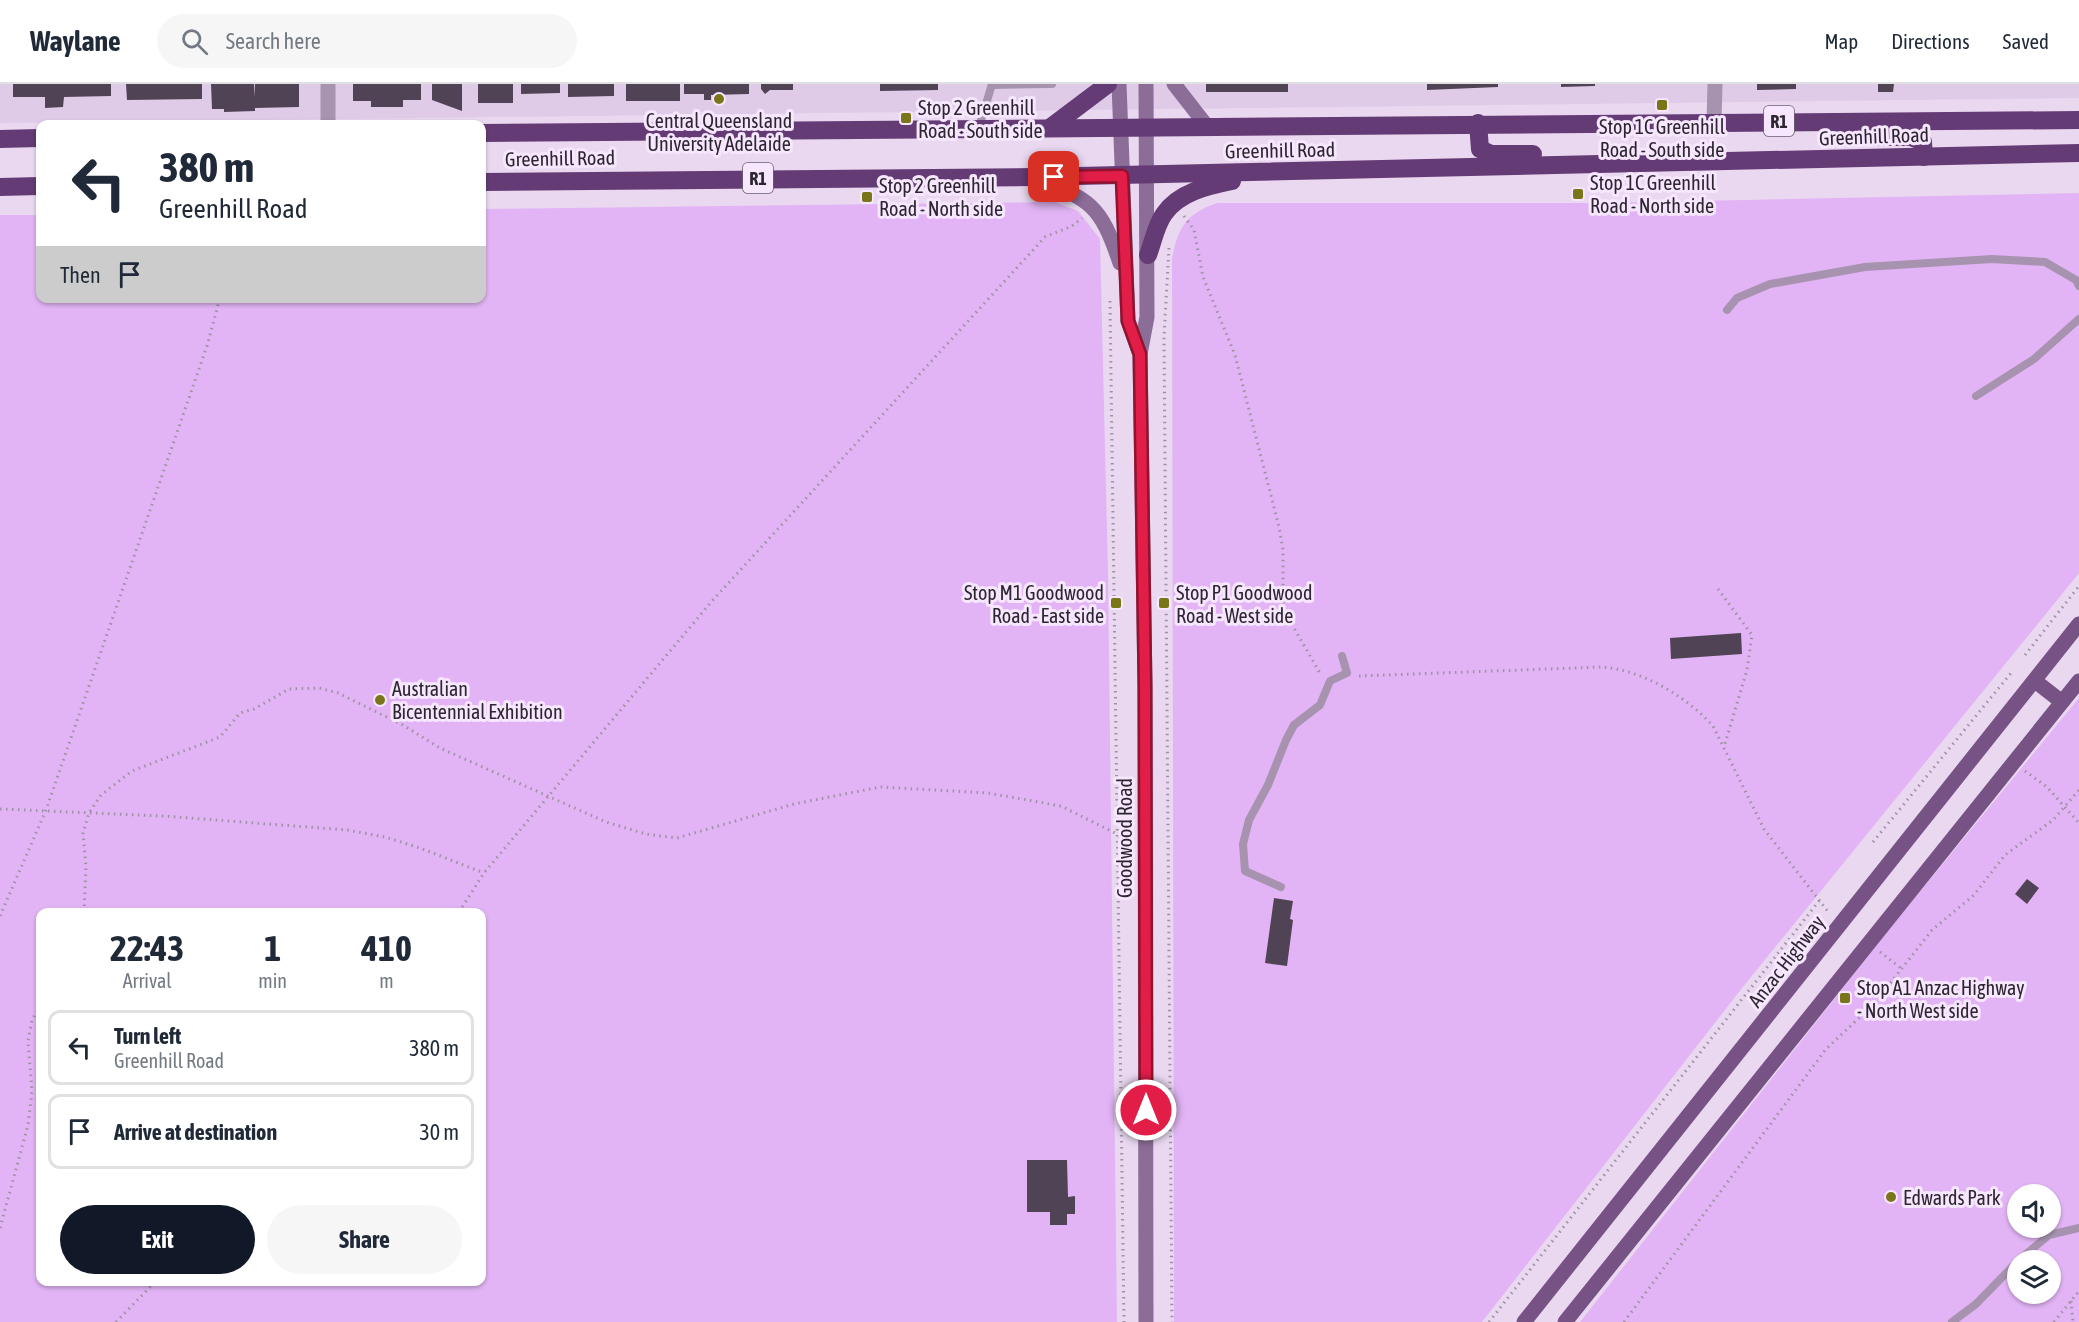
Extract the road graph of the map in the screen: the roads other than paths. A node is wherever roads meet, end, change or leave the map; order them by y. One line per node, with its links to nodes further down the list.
1 (328, 84): 9 (street)
2 (992, 84): 3 (lane); 17 (lane)
3 (1052, 84)
4 (1108, 84): 18 (highway)
5 (1119, 84): 15 (main road, Goodwood Road)
6 (1146, 84): 16 (main road, Goodwood Road)
7 (1174, 84): 14 (main road)
8 (1715, 84): 12 (street)
9 (328, 120)
10 (2079, 120): 11 (highway, Greenhill Road / R1)
11 (1833, 121): 12 (highway, Greenhill Road / R1); 23 (highway)
12 (1714, 122): 13 (highway, Greenhill Road / R1)
13 (1478, 123): 14 (highway, Greenhill Road / R1); 24 (highway)
14 (1206, 125): 16 (highway, Greenhill Road / R1)
15 (1120, 126): 16 (highway, Greenhill Road / R1); 18 (highway, Greenhill Road / R1); 27 (main road, Goodwood Road)
16 (1146, 126): 26 (main road, Goodwood Road)
17 (979, 127): 18 (highway, Greenhill Road / R1); 19 (highway, Greenhill Road / R1)
18 (1051, 127)
19 (486, 133)
20 (36, 138): 21 (highway)
21 (0, 139)
22 (2079, 153): 23 (highway, Greenhill Road / R1)
23 (1924, 157): 24 (highway, Greenhill Road / R1)
24 (1576, 165): 25 (highway, Greenhill Road / R1)
25 (1266, 173): 26 (highway, Greenhill Road / R1); 32 (highway)
26 (1147, 175): 27 (highway, Greenhill Road / R1); 32 (main road, Goodwood Road)
27 (1122, 176): 28 (highway, Greenhill Road / R1); 33 (main road, Goodwood Road)
28 (1034, 177): 29 (highway, Greenhill Road / R1); 33 (main road)
29 (486, 182)
30 (0, 186): 31 (highway)
31 (36, 186)
32 (1149, 255): 37 (main road, Goodwood Road)
33 (1126, 280): 37 (main road, Goodwood Road)
34 (2079, 286): 35 (lane)
35 (1726, 310)
36 (2079, 319): 38 (lane)
37 (1140, 354): 48 (main road, Goodwood Road)
38 (1976, 396)
39 (2079, 624): 41 (main road, Anzac Highway)
40 (1342, 656): 44 (lane)
41 (2035, 681): 43 (main road); 49 (main road, Anzac Highway)
42 (2079, 681): 43 (main road)
43 (2062, 702): 50 (main road)
44 (1281, 887)
45 (2079, 1228): 46 (lane)
46 (2031, 1250)
47 (2007, 1272): 51 (lane)
48 (1146, 1322)
49 (1524, 1322)
50 (1565, 1322)
51 (1952, 1322)

